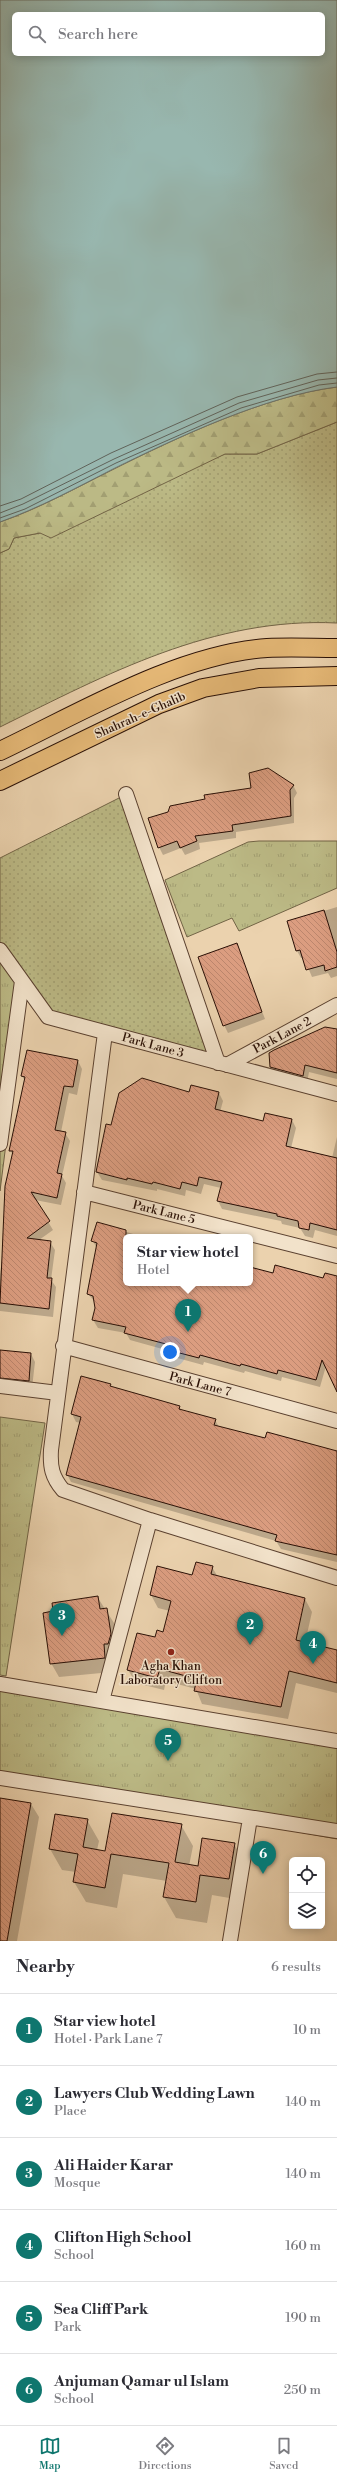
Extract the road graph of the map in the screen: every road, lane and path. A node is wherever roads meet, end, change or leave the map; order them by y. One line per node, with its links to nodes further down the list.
1 (337, 648): 3 (main road)
2 (337, 676): 4 (main road, Shahrah-e-Ghalib)
3 (0, 750)
4 (0, 781)
5 (126, 794): 10 (street)
6 (0, 950): 7 (street, Park Lane 3)
7 (22, 981): 9 (street, Park Lane 3); 12 (street)
8 (337, 1005): 10 (street, Park Lane 2)
9 (105, 1033): 10 (street, Park Lane 3); 13 (street)
10 (223, 1064): 11 (street, Park Lane 3)
11 (337, 1094)
12 (0, 1144)
13 (84, 1192): 14 (street, Park Lane 5); 17 (street)
14 (250, 1234)
15 (253, 1235): 16 (street, Park Lane 5)
16 (337, 1256)
17 (64, 1346): 19 (street); 20 (street, Park Lane 7)
18 (0, 1386): 19 (street)
19 (58, 1392): 21 (street)
20 (337, 1421)
21 (150, 1520): 22 (street); 24 (street)
22 (337, 1578)
23 (0, 1684): 24 (street)
24 (102, 1701): 25 (street)
25 (337, 1741)
26 (0, 1778): 27 (street)
27 (250, 1818): 28 (street); 29 (street)
28 (337, 1831)
29 (230, 1941)

